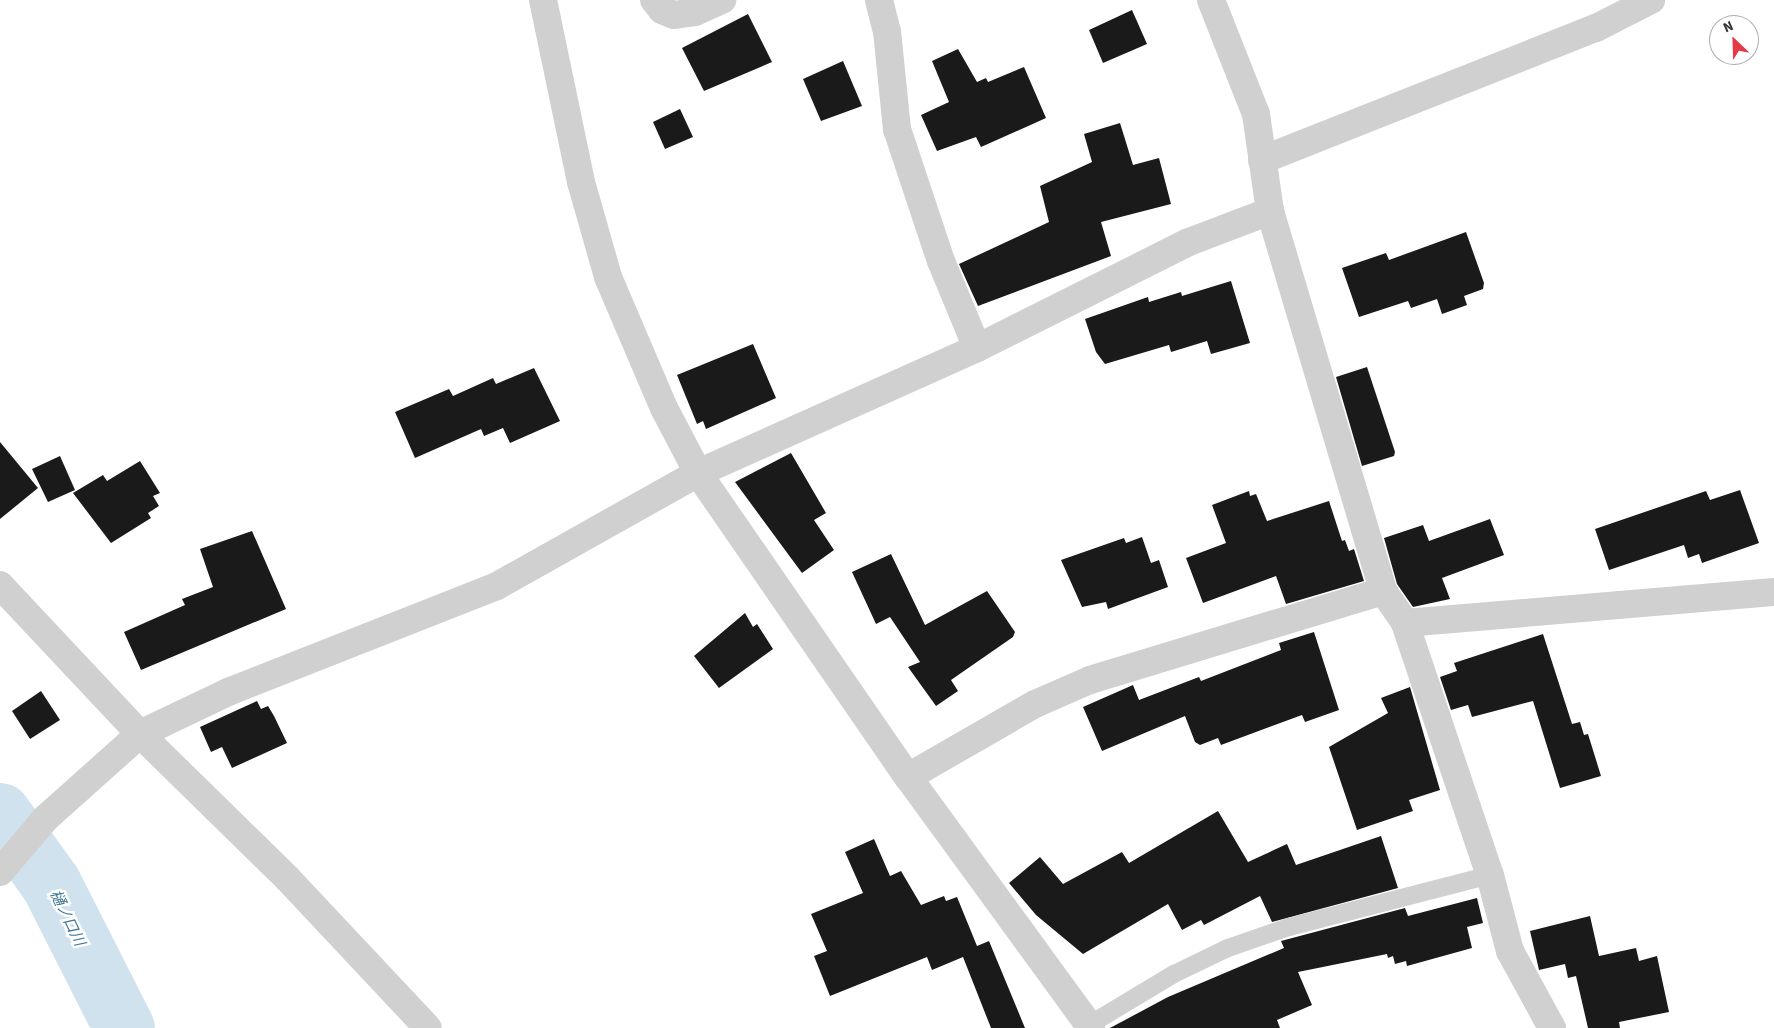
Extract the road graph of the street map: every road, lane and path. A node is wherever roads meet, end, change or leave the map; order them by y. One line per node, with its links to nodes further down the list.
1 (543, 0): 10 (street)
2 (654, 0): 3 (street)
3 (722, 0)
4 (879, 0): 9 (street)
5 (1211, 0): 7 (street)
6 (1651, 0): 7 (street)
7 (1262, 160): 8 (street)
8 (1270, 212): 9 (street); 12 (street)
9 (977, 348): 10 (street)
10 (698, 473): 15 (street); 16 (street)
11 (0, 585): 15 (street)
12 (1383, 591): 14 (street); 16 (street)
13 (1774, 592): 14 (street)
14 (1405, 623): 18 (street)
15 (140, 734): 17 (street); 20 (street)
16 (908, 777): 19 (street)
17 (2, 870)
18 (1490, 875): 19 (lane); 21 (street)
19 (1090, 1027)
20 (428, 1028)
21 (1552, 1028)

